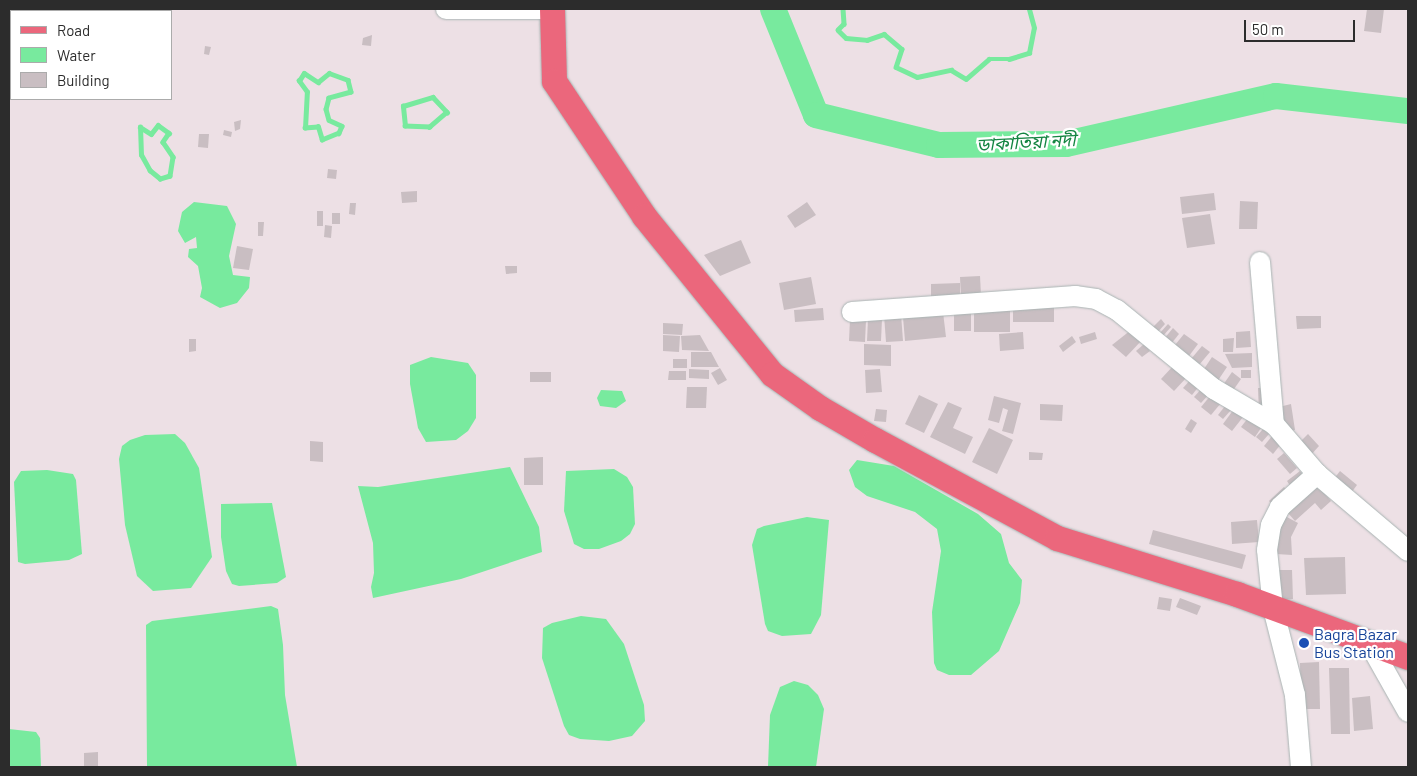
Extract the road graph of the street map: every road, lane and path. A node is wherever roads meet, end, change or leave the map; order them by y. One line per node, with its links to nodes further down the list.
1 (446, 9): 2 (street)
2 (552, 9): 8 (main road)
3 (1260, 262): 5 (street)
4 (852, 312): 5 (street)
5 (1274, 424): 6 (street)
6 (1317, 474): 7 (street); 8 (street)
7 (1408, 551)
8 (1273, 608): 9 (main road); 12 (street)
9 (1369, 643): 10 (main road); 11 (street)
10 (1408, 657)
11 (1408, 712)
12 (1301, 767)

